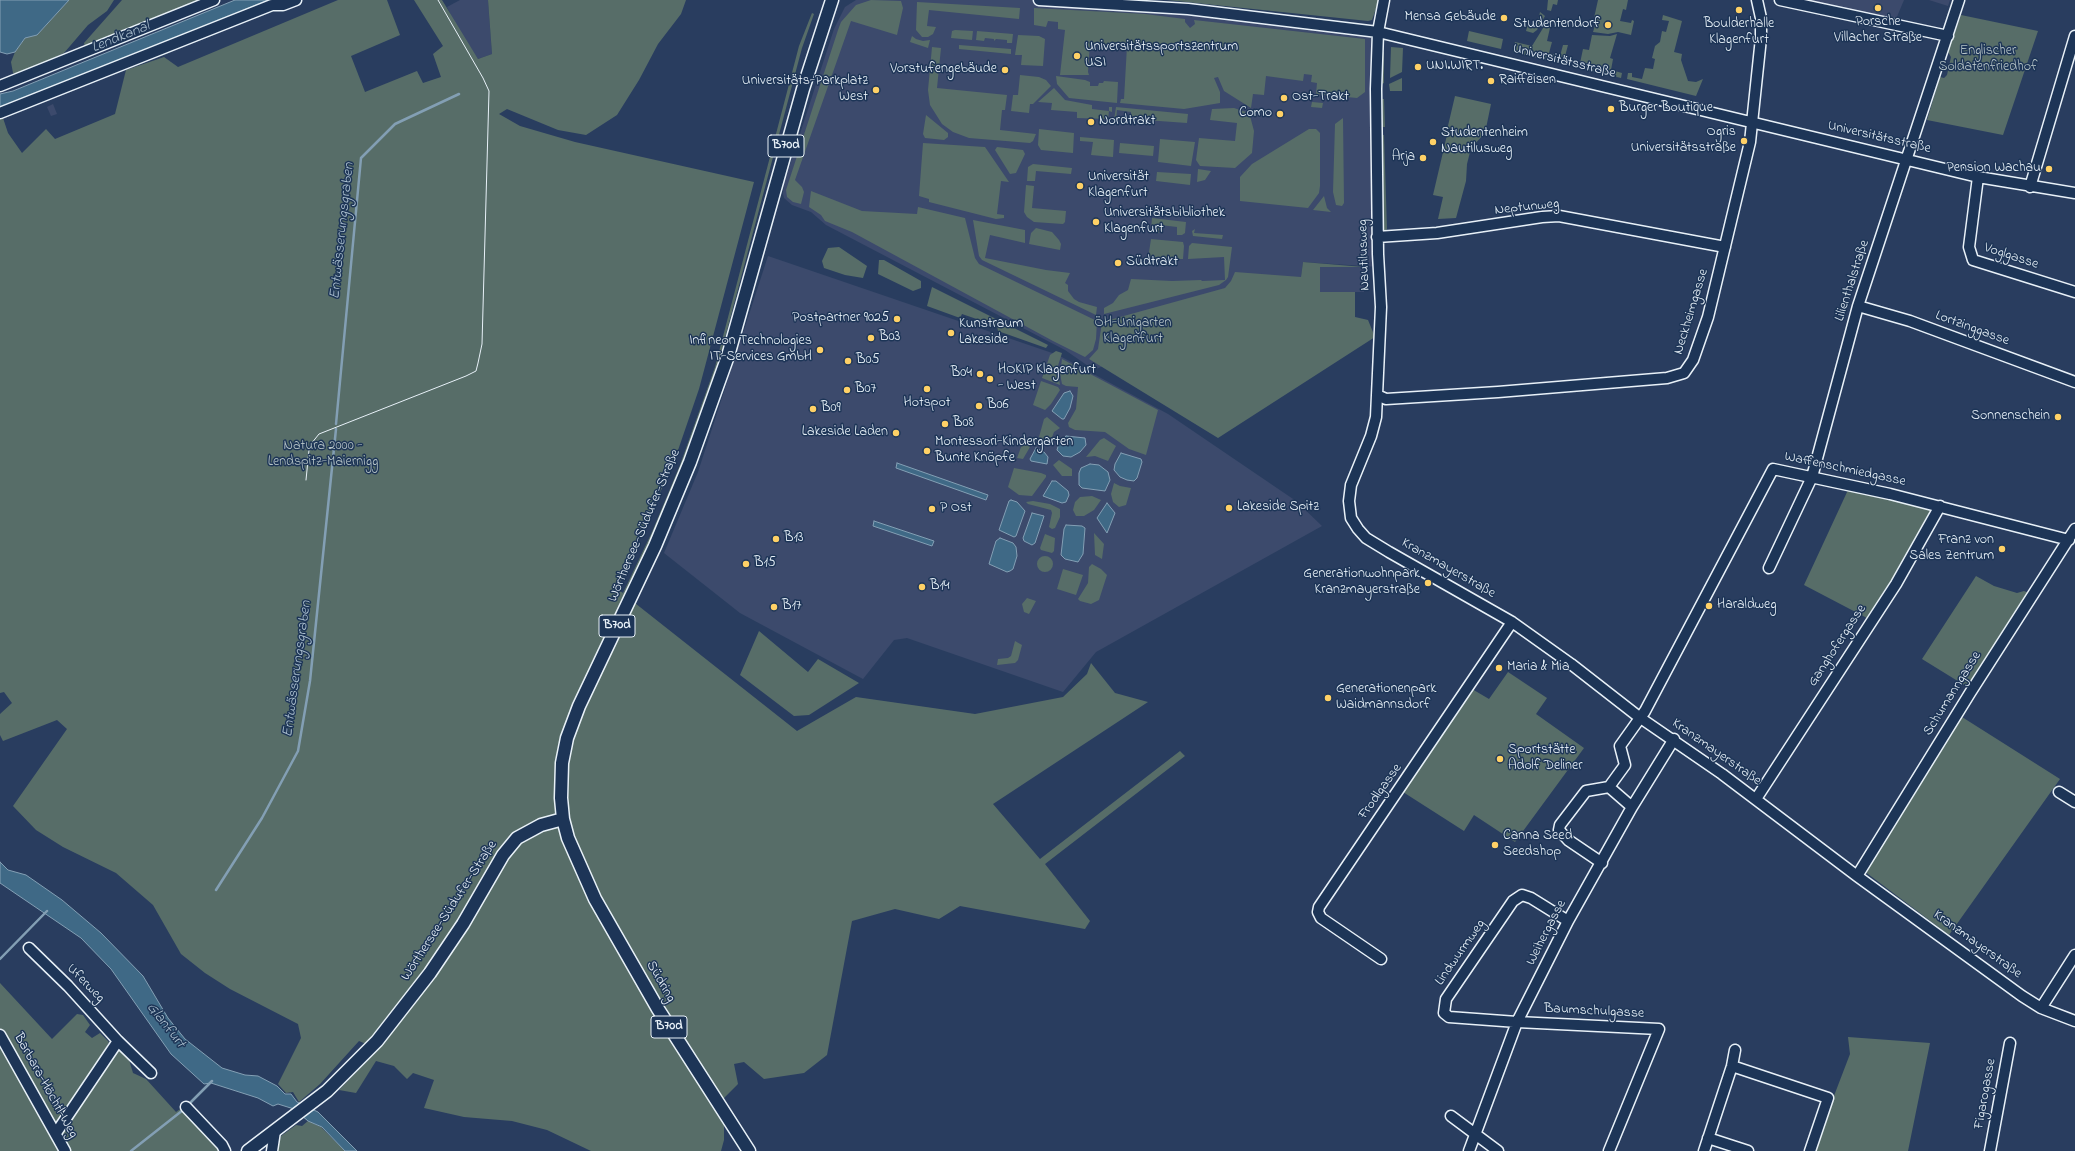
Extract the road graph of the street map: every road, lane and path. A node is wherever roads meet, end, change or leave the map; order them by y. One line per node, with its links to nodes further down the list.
1 (214, 0): 13 (street)
2 (296, 0): 14 (street)
3 (832, 0): 40 (main road, Wörthersee-Südufer-Straße / B70d)
4 (1039, 0): 9 (street, Universitätsstraße)
5 (1384, 0): 9 (street, Nautilusweg)
6 (1757, 0): 15 (street, Neckheimgasse)
7 (1780, 0): 10 (street)
8 (1959, 0): 10 (street, Lilienthalstraße)
9 (1378, 32): 15 (street, Universitätsstraße); 20 (street, Nautilusweg)
10 (1948, 36): 16 (street, Lilienthalstraße)
11 (2075, 36): 12 (street)
12 (2072, 54): 18 (street)
13 (0, 86)
14 (0, 113)
15 (1752, 122): 16 (street, Universitätsstraße); 21 (street, Neckheimgasse)
16 (1908, 159): 17 (street, Universitätsstraße); 23 (street, Lilienthalstraße)
17 (1978, 177): 18 (street, Universitätsstraße); 22 (street, Voglgasse)
18 (2030, 187): 19 (street, Universitätsstraße)
19 (2075, 194)
20 (1377, 237): 21 (street, Neptunweg); 25 (street, Nautilusweg)
21 (1725, 248): 25 (street, Neckheimgasse)
22 (2075, 292)
23 (1858, 306): 24 (street, Lortzinggasse); 26 (street, Lilienthalstraße)
24 (2075, 382)
25 (1377, 395): 27 (street, Nautilusweg)
26 (1812, 477): 28 (street, Waffenschmiedgasse); 31 (street, Lilienthalstraße); 33 (street, Waffenschmiedgasse)
27 (1349, 505): 32 (street, Kranzmayerstraße)
28 (1940, 506): 30 (street, Waffenschmiedgasse); 37 (street, Ganghofergasse)
29 (2075, 529): 30 (street, Schumanngasse)
30 (2069, 540): 42 (street, Schumanngasse)
31 (1769, 568)
32 (1512, 622): 33 (street, Kranzmayerstraße); 46 (street, Frodlgasse)
33 (1639, 717): 34 (street, Kranzmayerstraße); 35 (street)
34 (1674, 739): 37 (street, Kranzmayerstraße); 39 (street, Weihergasse)
35 (1609, 787): 39 (street); 41 (street)
36 (2059, 792): 38 (street)
37 (1756, 799): 42 (street, Kranzmayerstraße)
38 (2075, 802)
39 (1632, 807): 41 (street, Weihergasse)
40 (563, 818): 58 (main road, Wörthersee-Südufer-Straße); 66 (main road, Südring / B70d)
41 (1602, 863): 43 (street, Weihergasse)
42 (1857, 876): 47 (street, Kranzmayerstraße)
43 (1568, 921): 49 (street, Weihergasse); 49 (street, Lindwurmweg)
44 (29, 948): 51 (street, Uferweg)
45 (2075, 955): 47 (street)
46 (1381, 959)
47 (2042, 1008): 48 (street, Kranzmayerstraße)
48 (2075, 1021)
49 (1517, 1022): 60 (street, Weihergasse); 69 (street, Baumschulgasse)
50 (0, 1035): 59 (street, Barbara-Höchtl-Weg)
51 (118, 1041): 55 (street, Uferweg); 59 (street)
52 (2010, 1042): 73 (street, Figarogasse)
53 (1735, 1050): 54 (street)
54 (1732, 1066): 61 (street); 72 (street)
55 (151, 1073)
56 (186, 1107): 63 (street)
57 (1451, 1116): 60 (street)
58 (275, 1131): 64 (main road, Wörthersee-Südufer-Straße); 65 (street)
59 (56, 1133): 62 (street, Barbara-Höchtl-Weg)
60 (1475, 1135): 67 (street, Weihergasse); 68 (street)
61 (1708, 1138): 70 (street); 71 (street)
62 (65, 1151)
63 (225, 1151)
64 (248, 1151)
65 (272, 1151)
66 (749, 1151)
67 (1469, 1151)
68 (1498, 1151)
69 (1609, 1151)
70 (1704, 1151)
71 (1748, 1151)
72 (1810, 1151)
73 (1990, 1151)

